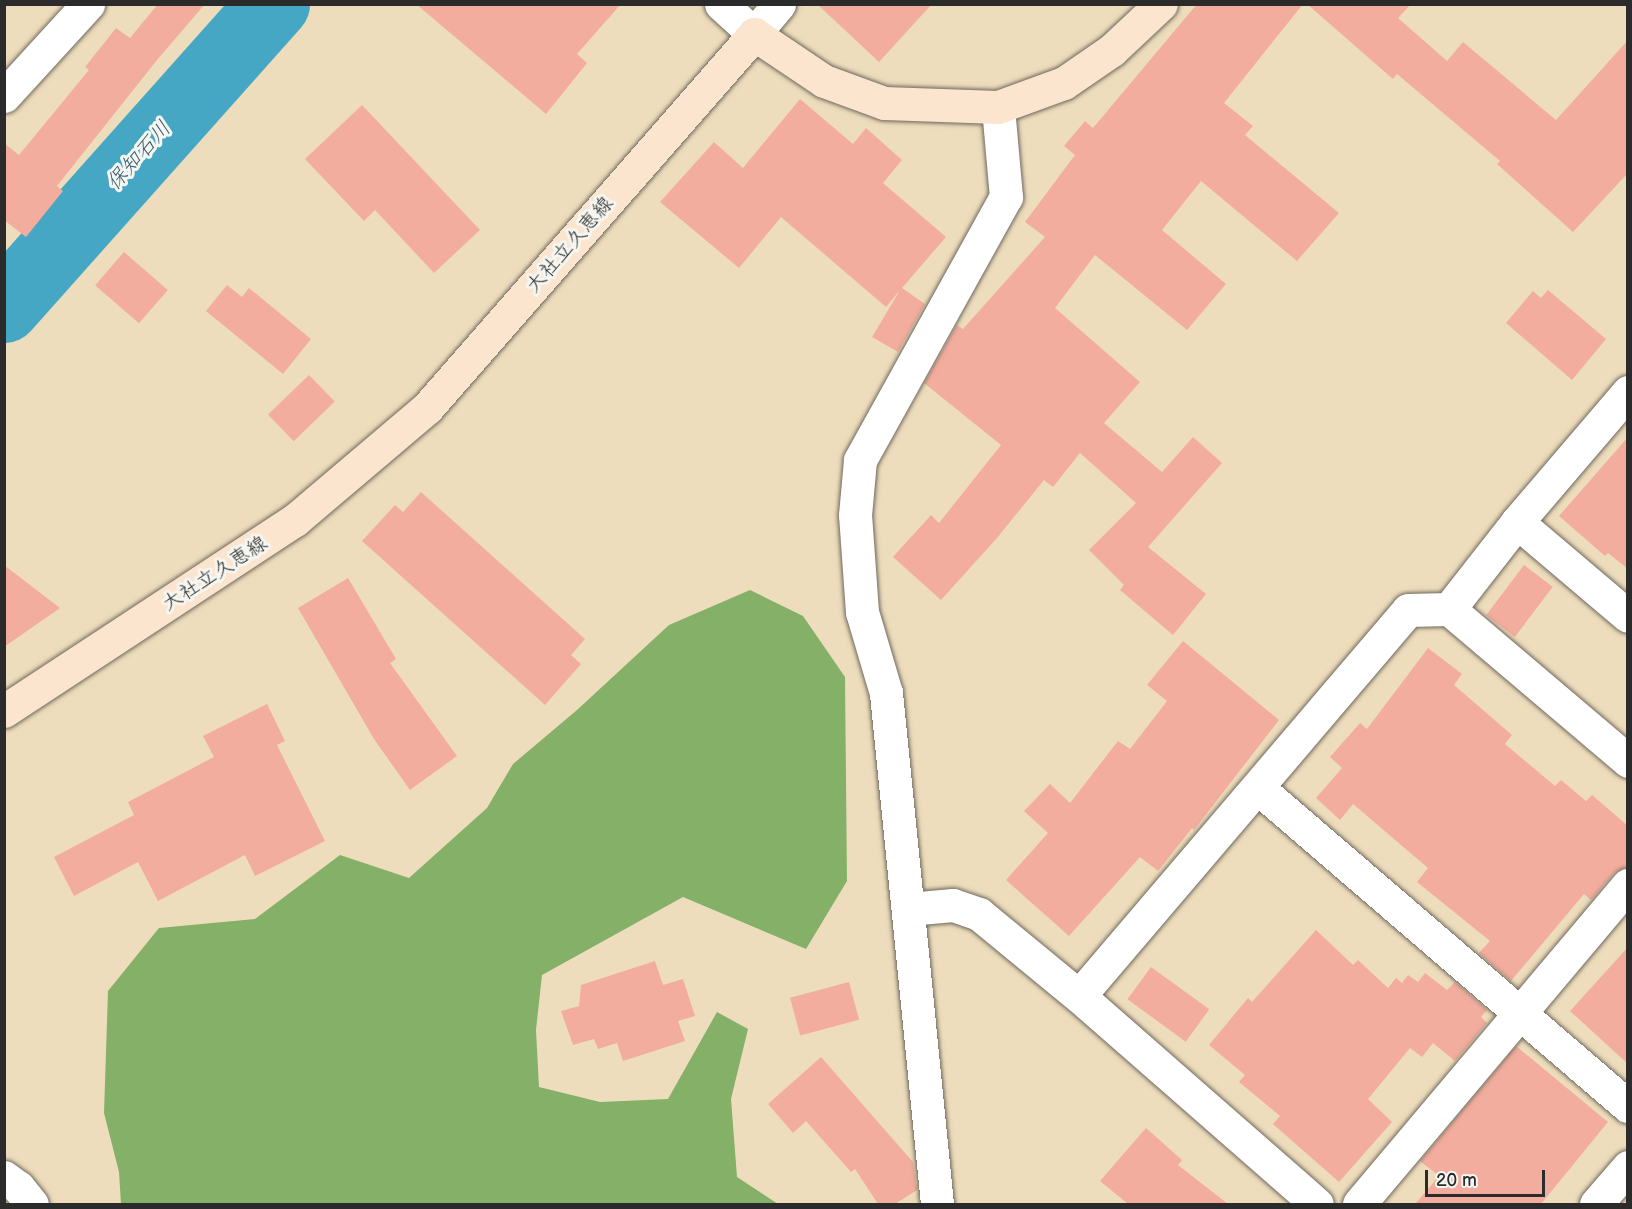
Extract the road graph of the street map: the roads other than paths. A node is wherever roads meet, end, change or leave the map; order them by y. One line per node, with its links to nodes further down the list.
1 (88, 4): 6 (street)
2 (720, 4): 5 (street)
3 (779, 4): 5 (street)
4 (1161, 4): 7 (main road)
5 (754, 34): 7 (main road); 12 (main road, 大社立久恵線)
6 (4, 96)
7 (998, 107): 16 (street)
8 (1628, 392): 9 (street)
9 (1517, 522): 10 (street); 11 (street)
10 (1449, 609): 13 (street); 14 (street)
11 (1628, 616)
12 (4, 711)
13 (1628, 761)
14 (1258, 788): 17 (street); 18 (street)
15 (1628, 885): 18 (street)
16 (908, 909): 17 (street); 23 (street)
17 (1079, 996): 24 (street)
18 (1521, 1014): 19 (street); 25 (street)
19 (1628, 1106)
20 (1628, 1167): 26 (street)
21 (4, 1177): 22 (street)
22 (32, 1204)
23 (938, 1204)
24 (1317, 1204)
25 (1359, 1204)
26 (1596, 1204)

